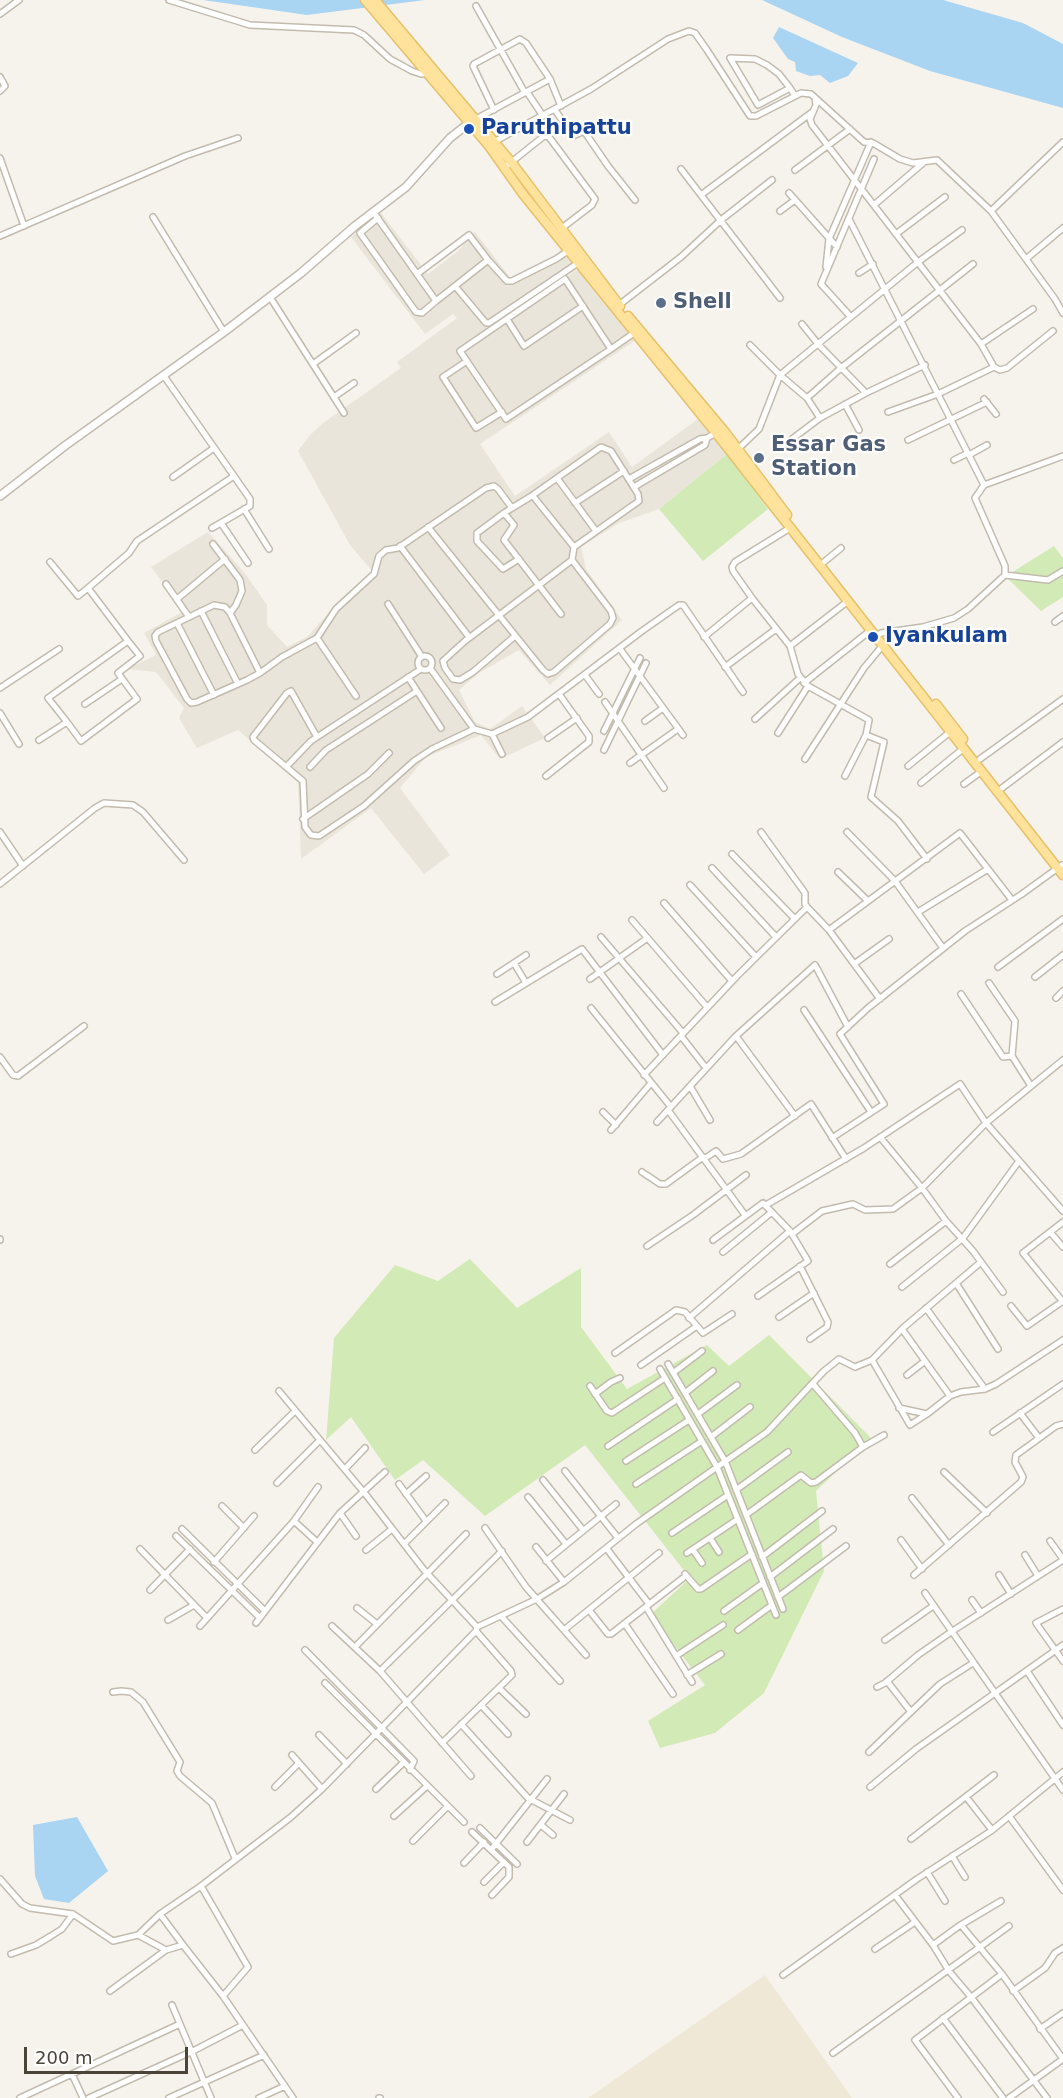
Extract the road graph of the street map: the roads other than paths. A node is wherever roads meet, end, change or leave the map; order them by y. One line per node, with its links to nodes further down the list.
1 (169, 0): 9 (street)
2 (365, 0): 7 (main road)
3 (375, 0): 7 (main road)
4 (17, 1): 6 (street)
5 (476, 6): 8 (street)
6 (0, 14)
7 (389, 23): 9 (main road)
8 (500, 49): 11 (street); 14 (street); 18 (street)
9 (431, 71): 22 (main road)
10 (0, 76): 13 (street)
11 (550, 80): 14 (street); 17 (street)
12 (790, 88): 12 (street); 15 (street)
13 (0, 91)
14 (526, 93): 18 (street); 21 (street)
15 (795, 96): 16 (street); 17 (street)
16 (815, 98): 20 (street); 23 (street)
17 (561, 106): 19 (street)
18 (494, 110): 22 (street)
19 (555, 110): 21 (street); 41 (street)
20 (811, 113): 28 (street); 39 (street)
21 (543, 116): 27 (street)
22 (472, 120): 27 (main road); 46 (street)
23 (850, 129): 26 (street); 28 (street)
24 (238, 138): 50 (street)
25 (1063, 141): 45 (street)
26 (871, 142): 31 (street); 35 (street)
27 (491, 143): 32 (main road)
28 (828, 145): 34 (street); 35 (street)
29 (0, 158): 50 (street)
30 (874, 159): 37 (street)
31 (922, 163): 43 (street); 45 (street)
32 (508, 165): 51 (main road); 51 (street); 59 (main road)
33 (681, 169): 39 (street)
34 (795, 170)
35 (855, 179): 37 (street); 57 (street)
36 (772, 180): 49 (street)
37 (861, 189): 43 (street); 48 (street)
38 (789, 194): 42 (street)
39 (701, 195): 49 (street)
40 (945, 197): 55 (street)
41 (635, 200)
42 (795, 200): 44 (street); 57 (street)
43 (874, 205): 55 (street)
44 (780, 211)
45 (991, 211): 60 (street)
46 (376, 216): 53 (street); 68 (street)
47 (153, 217): 86 (street)
48 (849, 219): 58 (street); 64 (street)
49 (721, 220): 74 (street); 77 (street)
50 (24, 226): 56 (street)
51 (562, 228): 77 (main road)
52 (1063, 228): 60 (street)
53 (357, 230): 72 (street); 75 (street)
54 (962, 230): 62 (street)
55 (896, 234): 62 (street)
56 (0, 236)
57 (829, 239): 58 (street); 66 (street)
58 (837, 247): 66 (street)
59 (568, 250): 61 (street); 63 (main road)
60 (1026, 259): 76 (street)
61 (488, 260): 68 (street); 69 (street)
62 (918, 262): 70 (street); 71 (street)
63 (578, 263): 69 (street); 88 (main road)
64 (873, 264): 67 (street); 70 (street)
65 (973, 264): 71 (street)
66 (826, 272): 81 (street)
67 (859, 273)
68 (417, 274): 75 (street)
69 (455, 285): 75 (street)
70 (886, 288): 81 (street); 83 (street)
71 (940, 290): 83 (street); 90 (street)
72 (270, 297): 86 (street); 94 (street)
73 (1063, 297): 76 (street)
74 (780, 298)
75 (436, 301)
76 (1056, 302): 80 (street)
77 (619, 305): 119 (main road)
78 (583, 306): 82 (street); 82 (street); 92 (street)
79 (1033, 309): 90 (street)
80 (1063, 313)
81 (850, 316): 89 (street)
82 (506, 318): 93 (street)
83 (901, 320): 95 (street); 97 (street)
84 (802, 324): 89 (street)
85 (1053, 331): 96 (street)
86 (224, 332): 99 (street)
87 (356, 333): 94 (street)
88 (634, 333): 92 (street); 113 (main road)
89 (818, 344): 97 (street); 98 (street)
90 (981, 344): 96 (street)
91 (750, 345): 98 (street)
92 (610, 349): 106 (street)
93 (467, 361): 106 (street); 106 (street)
94 (313, 364): 103 (street)
95 (925, 365): 101 (street); 102 (street)
96 (994, 367): 102 (street)
97 (842, 368): 101 (street); 104 (street)
98 (780, 375): 104 (street); 119 (street)
99 (164, 376): 118 (street); 130 (street)
100 (354, 383): 103 (street)
101 (866, 393): 105 (street)
102 (938, 394): 107 (street); 111 (street)
103 (334, 397): 108 (street)
104 (807, 398): 110 (street)
105 (845, 405): 110 (street); 112 (street)
106 (502, 412)
107 (888, 412)
108 (344, 413)
109 (996, 414): 111 (street)
110 (820, 418): 115 (street)
111 (951, 420): 116 (street); 120 (street)
112 (859, 429)
113 (716, 433): 114 (street); 119 (main road)
114 (708, 438): 127 (street); 129 (street)
115 (792, 439)
116 (909, 440)
117 (987, 445): 120 (street)
118 (214, 448): 124 (street); 125 (street)
119 (735, 451): 139 (main road); 150 (main road)
120 (968, 454): 122 (street); 128 (street)
121 (1063, 456): 128 (street)
122 (954, 460)
123 (624, 471): 126 (street); 127 (street); 132 (street)
124 (234, 476): 134 (street); 156 (street)
125 (172, 477)
126 (556, 478): 131 (street); 132 (street)
127 (629, 479): 129 (street)
128 (984, 486): 153 (street)
129 (634, 487): 140 (street)
130 (0, 496)
131 (532, 496): 133 (street); 143 (street)
132 (575, 503): 140 (street)
133 (512, 508): 135 (street); 137 (street)
134 (244, 509): 136 (street); 145 (street)
135 (504, 513): 147 (street); 147 (street)
136 (221, 523): 138 (street); 151 (street)
137 (428, 527): 142 (street); 163 (street)
138 (212, 528)
139 (790, 528): 157 (street); 159 (main road)
140 (596, 531): 143 (street)
141 (213, 544): 146 (street)
142 (400, 546): 172 (street); 174 (street)
143 (574, 547): 148 (street)
144 (841, 548): 150 (street)
145 (269, 549)
146 (225, 559): 158 (street); 162 (street)
147 (519, 559): 155 (street)
148 (572, 560): 155 (street); 171 (street)
149 (50, 562): 156 (street)
150 (824, 562): 170 (main road)
151 (248, 563)
152 (1063, 571): 153 (street)
153 (1005, 575): 170 (street)
154 (166, 584): 158 (street)
155 (538, 584): 163 (street); 164 (street)
156 (88, 588): 175 (street)
157 (752, 598): 169 (street); 173 (street)
158 (177, 599): 166 (street)
159 (848, 601): 170 (main road); 177 (street)
160 (388, 604): 180 (street)
161 (201, 611): 162 (street); 166 (street); 193 (street)
162 (230, 613): 187 (street)
163 (497, 614): 171 (street); 172 (street)
164 (561, 614)
165 (1063, 616): 167 (street)
166 (189, 617): 168 (street)
167 (1055, 622)
168 (177, 623): 199 (street); 199 (street)
169 (776, 628): 177 (street); 183 (street)
170 (876, 633): 176 (main road); 192 (street); 233 (main road)
171 (515, 636): 172 (street)
172 (470, 637)
173 (704, 637): 179 (street); 183 (street)
174 (317, 638): 187 (street); 200 (street)
175 (128, 641): 191 (street); 212 (street)
176 (883, 645): 204 (street); 217 (main road)
177 (790, 646): 192 (street)
178 (59, 649): 194 (street)
179 (620, 649): 186 (street); 188 (street)
180 (422, 657): 184 (street); 185 (street)
181 (640, 658): 186 (street)
182 (646, 663): 189 (street)
183 (725, 667): 196 (street)
184 (430, 668): 185 (street); 214 (street)
185 (421, 669): 190 (street)
186 (634, 669): 189 (street); 207 (street)
187 (260, 673): 193 (street)
188 (585, 675): 197 (street); 198 (street)
189 (640, 676): 205 (street); 211 (street)
190 (408, 677): 195 (street); 222 (street)
191 (122, 679): 203 (street); 212 (street)
192 (804, 682): 204 (street); 209 (street); 218 (street)
193 (238, 684): 199 (street)
194 (0, 688)
195 (417, 691): 213 (street); 237 (street)
196 (743, 692)
197 (559, 694): 208 (street); 219 (street)
198 (599, 694)
199 (214, 695)
200 (356, 696)
201 (1063, 699): 233 (street)
202 (605, 702): 207 (street)
203 (85, 704)
204 (839, 704): 221 (street); 232 (street)
205 (663, 708): 210 (street); 215 (street)
206 (0, 713): 226 (street)
207 (612, 713): 211 (street); 216 (street)
208 (577, 718): 223 (street); 239 (street)
209 (755, 719)
210 (645, 720)
211 (618, 721): 228 (street); 231 (street)
212 (67, 722): 224 (street)
213 (441, 728)
214 (474, 729): 219 (street); 245 (street)
215 (678, 729): 220 (street); 231 (street)
216 (603, 731)
217 (950, 732): 227 (main road); 236 (street)
218 (778, 733)
219 (492, 734): 230 (street)
220 (682, 735)
221 (866, 735): 240 (street); 250 (street)
222 (317, 737): 235 (street); 235 (street)
223 (548, 738)
224 (39, 740)
225 (1063, 742): 244 (street)
226 (19, 744)
227 (964, 748): 238 (main road); 241 (street)
228 (604, 750)
229 (389, 753): 245 (street)
230 (502, 754)
231 (641, 755): 234 (street); 243 (street)
232 (805, 759)
233 (980, 759): 244 (main road)
234 (630, 763)
235 (287, 766): 245 (street)
236 (908, 766)
237 (310, 767)
238 (981, 771): 242 (street); 254 (main road)
239 (546, 776)
240 (845, 776)
241 (921, 783)
242 (964, 784)
243 (664, 788)
244 (1002, 788): 254 (main road)
245 (303, 819)
246 (0, 832): 252 (street)
247 (761, 832): 263 (street)
248 (847, 832): 257 (street)
249 (732, 854): 265 (street)
250 (927, 859): 255 (street); 257 (street)
251 (184, 860): 252 (street)
252 (23, 866): 258 (street)
253 (712, 868): 270 (street)
254 (1061, 868): 260 (street)
255 (988, 869): 260 (street); 264 (street)
256 (838, 872): 261 (street)
257 (895, 881): 261 (street); 264 (street)
258 (0, 884)
259 (690, 885): 276 (street)
260 (1012, 900): 273 (street)
261 (868, 901): 268 (street)
262 (664, 903): 285 (street)
263 (807, 907): 265 (street); 268 (street)
264 (918, 912): 273 (street)
265 (795, 919): 270 (street)
266 (1063, 919): 280 (street)
267 (632, 920): 271 (street)
268 (829, 930): 279 (street)
269 (601, 937): 277 (street)
270 (776, 937): 276 (street)
271 (646, 939): 277 (street); 293 (street)
272 (889, 939): 279 (street)
273 (944, 948): 291 (street)
274 (526, 955): 278 (street)
275 (1063, 955): 283 (street)
276 (756, 957): 285 (street)
277 (618, 958): 281 (street); 298 (street)
278 (514, 963): 282 (street); 286 (street)
279 (854, 964): 291 (street)
280 (998, 967)
281 (598, 973): 284 (street); 286 (street); 300 (street)
282 (497, 974)
283 (1035, 977)
284 (590, 978)
285 (732, 981): 293 (street)
286 (526, 983): 292 (street)
287 (989, 983): 301 (street)
288 (1063, 991): 290 (street)
289 (961, 994): 301 (street)
290 (1056, 998)
291 (880, 999): 297 (street)
292 (495, 1002)
293 (707, 1007): 298 (street)
294 (591, 1008): 305 (street)
295 (804, 1010): 311 (street)
296 (84, 1026): 302 (street)
297 (848, 1026): 299 (street); 311 (street)
298 (682, 1034): 300 (street); 304 (street)
299 (736, 1036): 304 (street); 312 (street)
300 (663, 1055): 305 (street)
301 (1012, 1056): 308 (street)
302 (0, 1057)
303 (1063, 1060): 308 (street)
304 (706, 1068): 307 (street)
305 (644, 1075): 306 (street)
306 (651, 1083): 309 (street); 310 (street)
307 (690, 1086): 309 (street); 313 (street)
308 (1031, 1086): 315 (street)
309 (670, 1108): 314 (street); 318 (street)
310 (603, 1112)
311 (871, 1112): 317 (street)
312 (795, 1116): 317 (street); 318 (street)
313 (710, 1120)
314 (657, 1122)
315 (986, 1124): 316 (street); 320 (street); 323 (street)
316 (880, 1137): 319 (street); 323 (street)
317 (832, 1138): 319 (street)
318 (704, 1158): 321 (street); 324 (street)
319 (846, 1159): 325 (street)
320 (1019, 1161): 326 (street); 333 (street)
321 (642, 1172)
322 (746, 1174): 324 (street)
323 (922, 1188): 329 (street); 331 (street)
324 (727, 1189): 328 (street); 335 (street)
325 (766, 1205): 327 (street); 328 (street)
326 (1063, 1211)
327 (772, 1212): 331 (street); 337 (street)
328 (745, 1215): 334 (street)
329 (946, 1221): 333 (street); 339 (street)
330 (1063, 1222): 332 (street)
331 (791, 1233): 340 (street); 351 (street)
332 (1050, 1233): 336 (street); 346 (street)
333 (963, 1238): 338 (street); 342 (street)
334 (713, 1240)
335 (647, 1246)
336 (1063, 1247)
337 (723, 1252)
338 (981, 1262): 341 (street); 343 (street)
339 (890, 1264)
340 (800, 1266): 344 (street); 345 (street)
341 (956, 1283): 348 (street); 356 (street)
342 (902, 1287)
343 (1003, 1292)
344 (814, 1293): 350 (street); 354 (street)
345 (758, 1296)
346 (1063, 1301): 347 (street)
347 (1011, 1306)
348 (926, 1308): 353 (street); 373 (street)
349 (732, 1314): 352 (street)
350 (778, 1317)
351 (689, 1318): 352 (street); 358 (street)
352 (697, 1326): 362 (street)
353 (902, 1329): 359 (street); 360 (street)
354 (810, 1339)
355 (1063, 1340): 373 (street)
356 (999, 1349)
357 (702, 1351): 365 (street)
358 (615, 1353)
359 (873, 1360): 369 (street); 380 (street)
360 (925, 1361): 366 (street); 377 (street)
361 (668, 1364): 365 (street)
362 (641, 1365)
363 (660, 1369): 368 (street)
364 (713, 1371): 375 (street)
365 (673, 1373): 375 (street)
366 (907, 1375)
367 (620, 1378): 376 (street)
368 (665, 1378): 376 (street); 378 (street)
369 (813, 1384): 394 (street); 399 (street)
370 (1063, 1384): 382 (street)
371 (737, 1385): 383 (street)
372 (590, 1386): 376 (street)
373 (985, 1389): 377 (street)
374 (279, 1391): 381 (street)
375 (685, 1393): 383 (street)
376 (595, 1394)
377 (950, 1396): 384 (street)
378 (678, 1399): 385 (street); 393 (street)
379 (750, 1407): 389 (street)
380 (899, 1408): 384 (street); 384 (street)
381 (295, 1411): 391 (street); 396 (street)
382 (1020, 1413): 387 (street); 390 (street)
383 (698, 1414): 389 (street)
384 (927, 1414)
385 (690, 1419): 392 (street); 398 (street)
386 (1063, 1424): 390 (street)
387 (993, 1432)
388 (884, 1435): 394 (street)
389 (711, 1437): 399 (street)
390 (1039, 1438): 424 (street)
391 (320, 1440): 401 (street); 407 (street)
392 (702, 1441): 400 (street); 409 (street)
393 (608, 1446)
394 (863, 1447): 425 (street)
395 (365, 1448): 401 (street)
396 (255, 1450)
397 (788, 1452): 411 (street)
398 (626, 1461)
399 (725, 1461): 400 (street); 411 (street)
400 (717, 1467): 414 (street); 441 (street)
401 (345, 1470): 412 (street)
402 (566, 1471): 427 (street)
403 (385, 1472): 412 (street)
404 (944, 1472): 424 (street)
405 (426, 1476): 413 (street)
406 (543, 1480): 436 (street)
407 (277, 1483)
408 (399, 1484): 413 (street)
409 (636, 1484)
410 (318, 1488): 429 (street)
411 (736, 1490): 420 (street)
412 (363, 1491): 423 (street); 434 (street)
413 (406, 1494): 430 (street)
414 (728, 1495): 421 (street); 437 (street)
415 (528, 1497): 447 (street)
416 (912, 1498): 448 (street)
417 (445, 1503): 430 (street)
418 (616, 1504): 427 (street)
419 (222, 1506): 431 (street)
420 (742, 1506): 421 (street); 425 (street)
421 (735, 1511): 428 (street)
422 (822, 1511): 460 (street)
423 (340, 1513): 440 (street); 445 (street)
424 (987, 1513): 448 (street)
425 (746, 1515): 460 (street)
426 (254, 1516): 431 (street)
427 (601, 1517): 436 (street); 441 (street)
428 (738, 1519): 442 (street); 458 (street)
429 (294, 1521): 445 (street); 476 (street)
430 (426, 1521): 446 (street)
431 (244, 1528): 462 (street)
432 (485, 1528): 455 (street)
433 (182, 1529): 462 (street)
434 (392, 1529): 446 (street); 454 (street)
435 (833, 1529): 473 (street)
436 (583, 1530): 447 (street)
437 (672, 1533)
438 (466, 1534): 467 (street)
439 (176, 1536): 452 (street)
440 (356, 1536)
441 (618, 1538): 453 (street)
442 (710, 1538): 456 (street); 464 (street)
443 (901, 1540): 466 (street)
444 (1050, 1540): 461 (street)
445 (317, 1542): 493 (street)
446 (404, 1544): 467 (street)
447 (566, 1544): 463 (street)
448 (948, 1545): 466 (street)
449 (846, 1546): 481 (street)
450 (536, 1547): 463 (street)
451 (140, 1549): 470 (street)
452 (190, 1549): 465 (street); 470 (street)
453 (606, 1549): 471 (street); 474 (street)
454 (366, 1550)
455 (502, 1551): 482 (street); 483 (street)
456 (719, 1551)
457 (659, 1553): 471 (street)
458 (752, 1554): 475 (street); 487 (street)
459 (1025, 1555): 472 (street)
460 (762, 1557): 473 (street)
461 (1063, 1559): 472 (street)
462 (214, 1561): 465 (street); 476 (street)
463 (546, 1561): 474 (street)
464 (702, 1563)
465 (208, 1568): 478 (street)
466 (922, 1569): 468 (street)
467 (426, 1573): 483 (street); 500 (street)
468 (914, 1575)
469 (999, 1575): 480 (street)
470 (166, 1576): 477 (street); 485 (street)
471 (628, 1576): 487 (street); 492 (street)
472 (1038, 1576): 480 (street)
473 (770, 1577): 481 (street)
474 (564, 1582): 482 (street)
475 (764, 1583): 486 (street); 494 (street)
476 (237, 1584): 478 (street); 493 (street)
477 (150, 1590)
478 (231, 1590): 493 (street); 498 (street)
479 (924, 1593): 488 (street)
480 (1011, 1594): 495 (street)
481 (778, 1597): 490 (street)
482 (537, 1599): 497 (street); 506 (street)
483 (452, 1600): 505 (street); 519 (street)
484 (972, 1600): 495 (street)
485 (194, 1605): 498 (street); 499 (street)
486 (772, 1605): 496 (street); 507 (street)
487 (647, 1606): 501 (street); 516 (street)
488 (933, 1606): 508 (street); 509 (street)
489 (357, 1608): 500 (street)
490 (783, 1609)
491 (1063, 1609): 513 (street)
492 (589, 1610): 501 (street); 506 (street)
493 (265, 1611)
494 (724, 1611)
495 (981, 1613): 508 (street)
496 (776, 1615)
497 (501, 1616): 505 (street); 522 (street)
498 (207, 1618): 503 (street)
499 (168, 1620)
500 (377, 1624): 511 (street)
501 (625, 1624): 529 (street)
502 (723, 1625): 516 (street)
503 (200, 1626)
504 (332, 1626): 511 (street)
505 (476, 1629): 527 (street); 531 (street)
506 (564, 1630): 515 (street)
507 (738, 1630)
508 (951, 1632): 518 (street); 523 (street)
509 (885, 1640)
510 (1063, 1645): 513 (street)
511 (355, 1647): 519 (street)
512 (305, 1650): 537 (street)
513 (1056, 1651): 517 (street); 520 (street)
514 (721, 1654): 521 (street)
515 (586, 1655)
516 (676, 1656): 521 (street)
517 (1063, 1661)
518 (973, 1663): 530 (street); 533 (street)
519 (380, 1671): 531 (street)
520 (1027, 1671): 530 (street); 536 (street)
521 (687, 1675): 524 (street)
522 (560, 1681)
523 (887, 1681): 526 (street); 533 (street)
524 (692, 1682)
525 (325, 1683): 540 (street)
526 (877, 1687)
527 (500, 1688): 532 (street); 534 (street)
528 (113, 1692): 580 (street)
529 (673, 1694)
530 (995, 1694): 552 (street); 555 (street)
531 (406, 1702): 537 (street); 541 (street)
532 (481, 1705): 535 (street); 538 (street)
533 (911, 1712): 542 (street)
534 (526, 1714)
535 (461, 1724): 541 (street); 561 (street)
536 (1063, 1725)
537 (381, 1728): 540 (street); 547 (street)
538 (508, 1734)
539 (319, 1735): 546 (street)
540 (375, 1735): 544 (street); 546 (street)
541 (442, 1743): 550 (street)
542 (869, 1752)
543 (292, 1755): 545 (street)
544 (403, 1762): 547 (street); 557 (street)
545 (299, 1763): 553 (street); 556 (street)
546 (347, 1764): 556 (street)
547 (410, 1770): 554 (street)
548 (1063, 1772): 552 (street)
549 (994, 1775): 560 (street)
550 (471, 1776)
551 (547, 1779): 561 (street)
552 (1055, 1779): 558 (street); 565 (street)
553 (275, 1786)
554 (427, 1786): 562 (street); 564 (street)
555 (870, 1786)
556 (322, 1789): 580 (street)
557 (376, 1789)
558 (1063, 1790)
559 (564, 1794): 563 (street)
560 (967, 1798): 570 (street); 573 (street)
561 (532, 1800): 563 (street); 577 (street)
562 (447, 1807): 567 (street); 574 (street)
563 (551, 1811): 566 (street); 568 (street)
564 (394, 1816)
565 (1010, 1816): 570 (street); 589 (street)
566 (570, 1820)
567 (464, 1822)
568 (541, 1825): 572 (street); 576 (street)
569 (480, 1828): 577 (street)
570 (992, 1830): 579 (street)
571 (472, 1832): 575 (street)
572 (553, 1834)
573 (910, 1839)
574 (413, 1841)
575 (484, 1842): 578 (street); 582 (street)
576 (527, 1842)
577 (497, 1844): 578 (street); 583 (street)
578 (492, 1850): 581 (street)
579 (952, 1856): 584 (street); 585 (street)
580 (235, 1858): 588 (street)
581 (504, 1862): 587 (street); 590 (street)
582 (464, 1863)
583 (517, 1864)
584 (927, 1872): 591 (street); 592 (street)
585 (965, 1877)
586 (0, 1879): 594 (street)
587 (484, 1882)
588 (201, 1886): 595 (street); 612 (street)
589 (1063, 1890)
590 (492, 1895)
591 (895, 1895): 596 (street); 609 (street)
592 (945, 1901)
593 (1001, 1901): 597 (street)
594 (73, 1914): 599 (street); 606 (street)
595 (160, 1914): 599 (street); 600 (street)
596 (915, 1922): 601 (street); 604 (street)
597 (961, 1925): 601 (street); 602 (street)
598 (1009, 1926): 602 (street)
599 (138, 1935): 605 (street)
600 (183, 1945): 605 (street); 612 (street)
601 (933, 1945): 607 (street)
602 (980, 1948): 607 (street); 608 (street)
603 (1063, 1948): 611 (street)
604 (875, 1949)
605 (166, 1950): 610 (street)
606 (11, 1954)
607 (949, 1971): 613 (street); 621 (street)
608 (1002, 1974): 611 (street); 613 (street)
609 (783, 1975)
610 (110, 1990)
611 (1013, 1991): 619 (street)
612 (223, 1996): 618 (street)
613 (971, 1997): 616 (street); 625 (street)
614 (172, 2005): 617 (street)
615 (1063, 2013): 619 (street)
616 (943, 2018): 636 (street); 637 (street)
617 (180, 2024): 620 (street); 624 (street)
618 (243, 2025): 620 (street); 622 (street)
619 (1041, 2029): 623 (street)
620 (193, 2051): 626 (street); 631 (street)
621 (833, 2053)
622 (264, 2055): 626 (street); 627 (street)
623 (1063, 2059): 625 (street)
624 (72, 2074): 629 (street); 630 (street)
625 (1034, 2080): 638 (street); 639 (street)
626 (205, 2082): 628 (street); 633 (street)
627 (285, 2086): 634 (street); 635 (street)
628 (181, 2095): 632 (street)
629 (20, 2098)
630 (83, 2098)
631 (89, 2098)
632 (169, 2098)
633 (212, 2098)
634 (259, 2098)
635 (293, 2098)
636 (958, 2098)
637 (1002, 2098)
638 (1009, 2098)
639 (1047, 2098)

